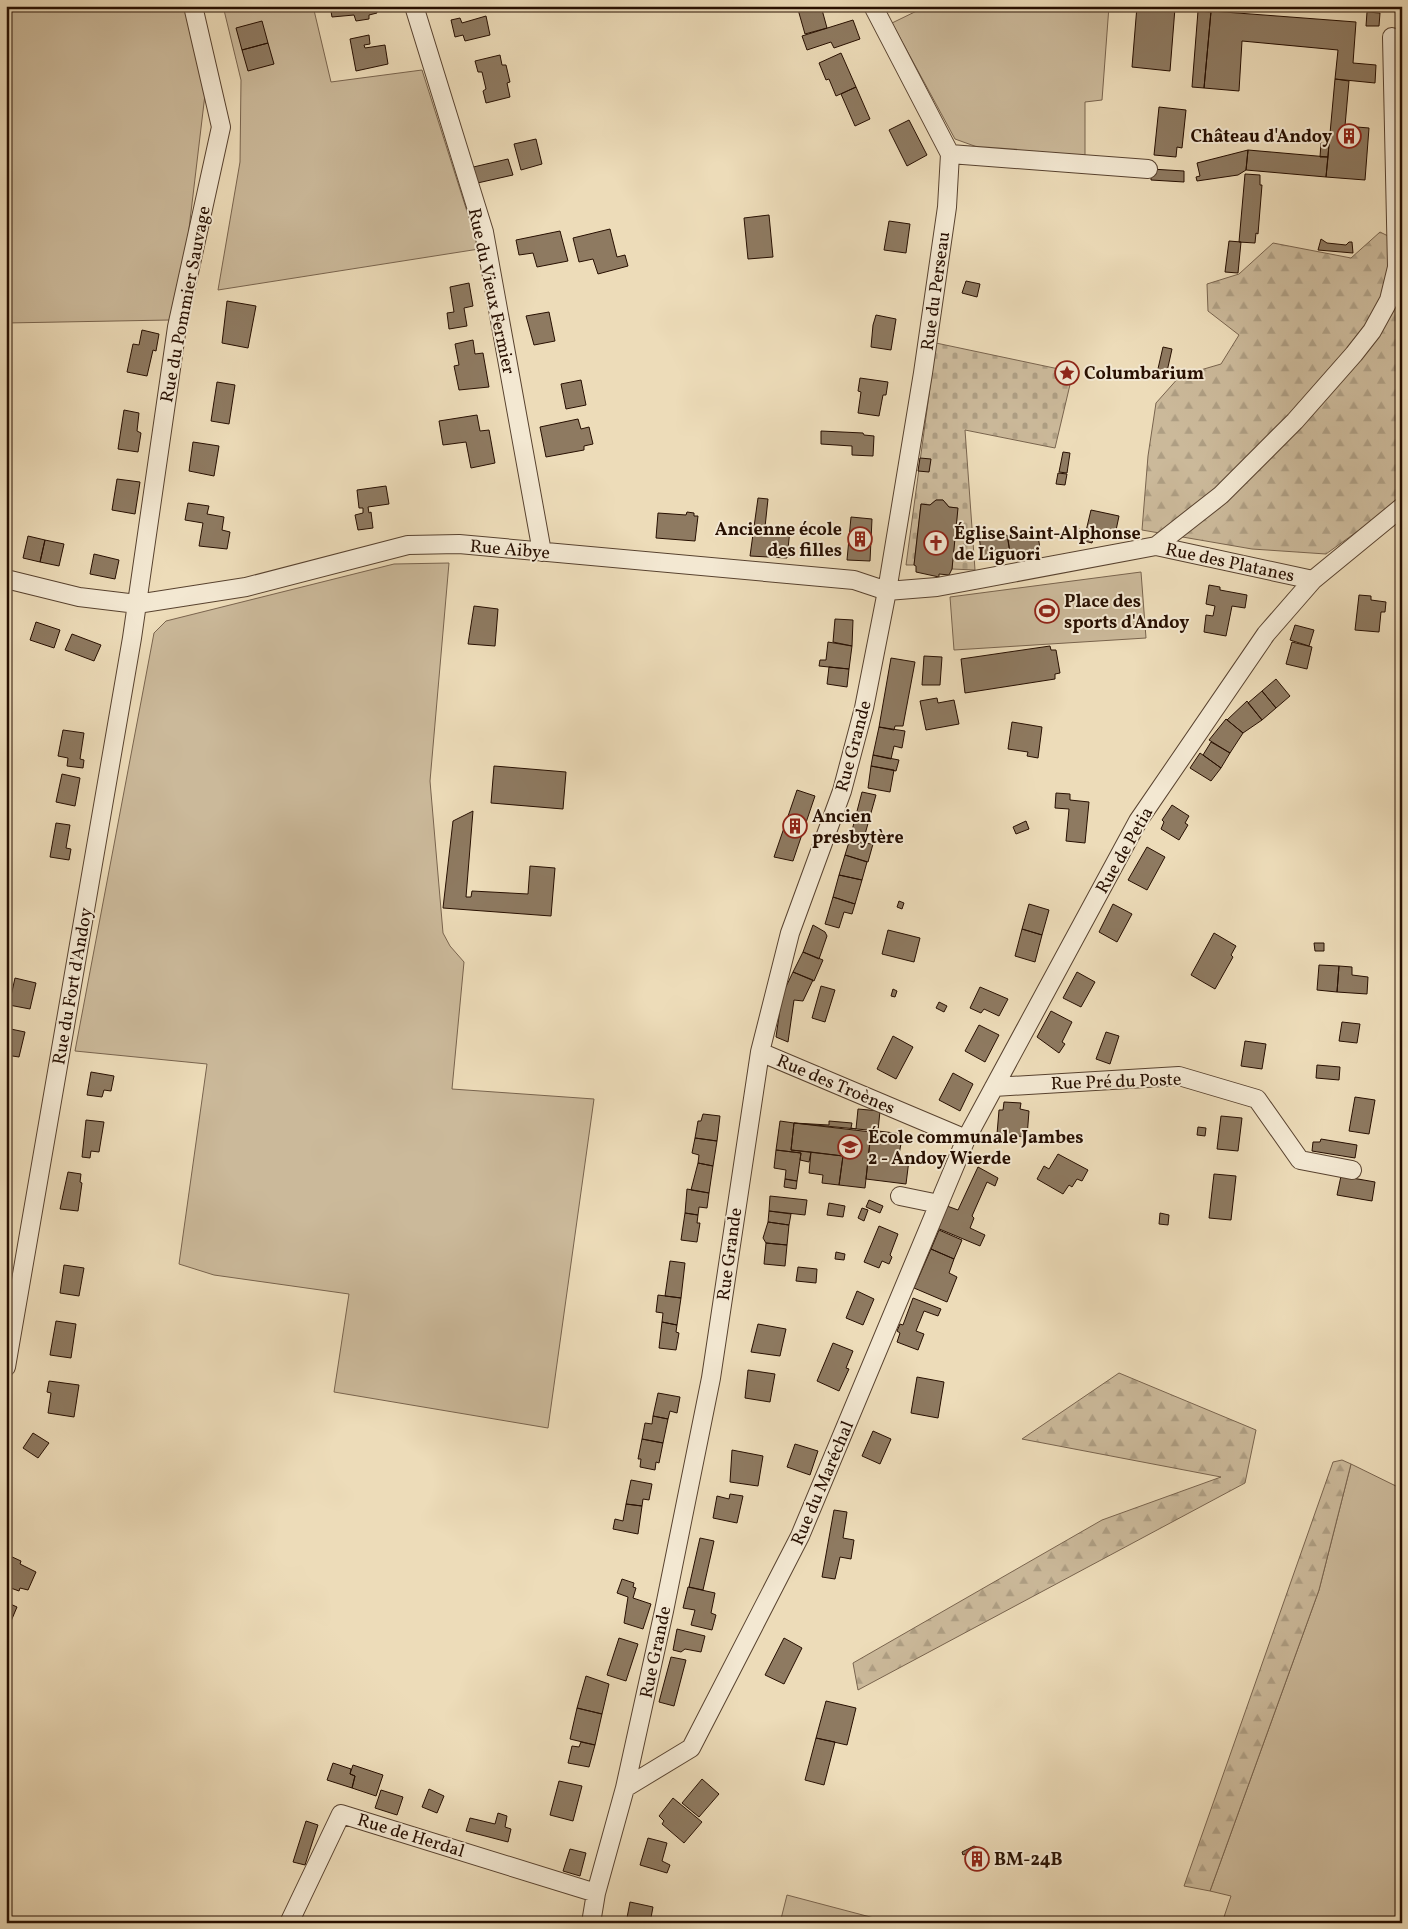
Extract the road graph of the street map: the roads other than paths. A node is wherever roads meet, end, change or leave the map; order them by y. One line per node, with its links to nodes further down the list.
1 (193, 6): 13 (street, Rue du Pommier Sauvage)
2 (414, 6): 9 (street, Rue du Vieux Fermier)
3 (874, 6): 5 (street)
4 (1392, 37): 8 (street)
5 (950, 154): 6 (street); 12 (street, Rue du Perseau)
6 (1148, 169)
7 (1402, 507): 11 (street, Rue des Platanes)
8 (1156, 546): 11 (street, Rue des Platanes); 12 (street, Rue des Platanes)
9 (542, 552): 12 (street, Rue Aibye); 13 (street, Rue Aibye)
10 (6, 579): 13 (street, Rue Aibye)
11 (1313, 580): 15 (street, Rue de Petia)
12 (887, 591): 14 (street, Rue Grande)
13 (136, 604): 20 (street, Rue du Fort d'Andoy)
14 (760, 1052): 16 (street, Rue des Troènes); 21 (street, Rue Grande)
15 (994, 1087): 16 (street, Rue de Petia); 17 (street, Rue Pré du Poste)
16 (966, 1139): 19 (street, Rue du Maréchal)
17 (1352, 1170)
18 (900, 1196): 19 (street)
19 (939, 1204): 21 (street, Rue du Maréchal)
20 (6, 1367)
21 (625, 1788): 22 (street, Rue Grande)
22 (596, 1893): 23 (street, Rue de Herdal); 24 (street, Rue Grande)
23 (290, 1923)
24 (591, 1923)

